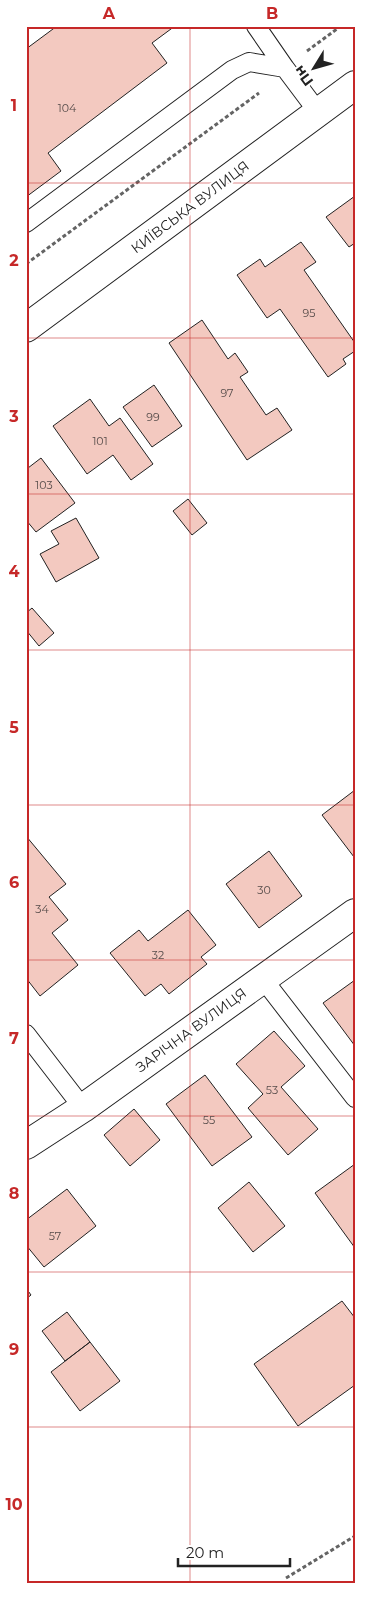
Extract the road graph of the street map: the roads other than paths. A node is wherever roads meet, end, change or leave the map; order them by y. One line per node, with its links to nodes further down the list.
1 (256, 26): 2 (lane)
2 (284, 68): 4 (lane); 5 (lane)
3 (355, 85): 4 (main road, КИЇВСЬКА ВУЛИЦЯ)
4 (318, 112): 6 (main road, КИЇВСЬКА ВУЛИЦЯ)
5 (26, 223)
6 (26, 328)
7 (355, 913): 8 (main road, ЗАРІЧНА ВУЛИЦЯ)
8 (263, 979): 10 (lane); 11 (main road, ЗАРІЧНА ВУЛИЦЯ)
9 (26, 1034): 11 (lane)
10 (355, 1098)
11 (83, 1108): 12 (main road, ЗАРІЧНА ВУЛИЦЯ)
12 (26, 1145)

